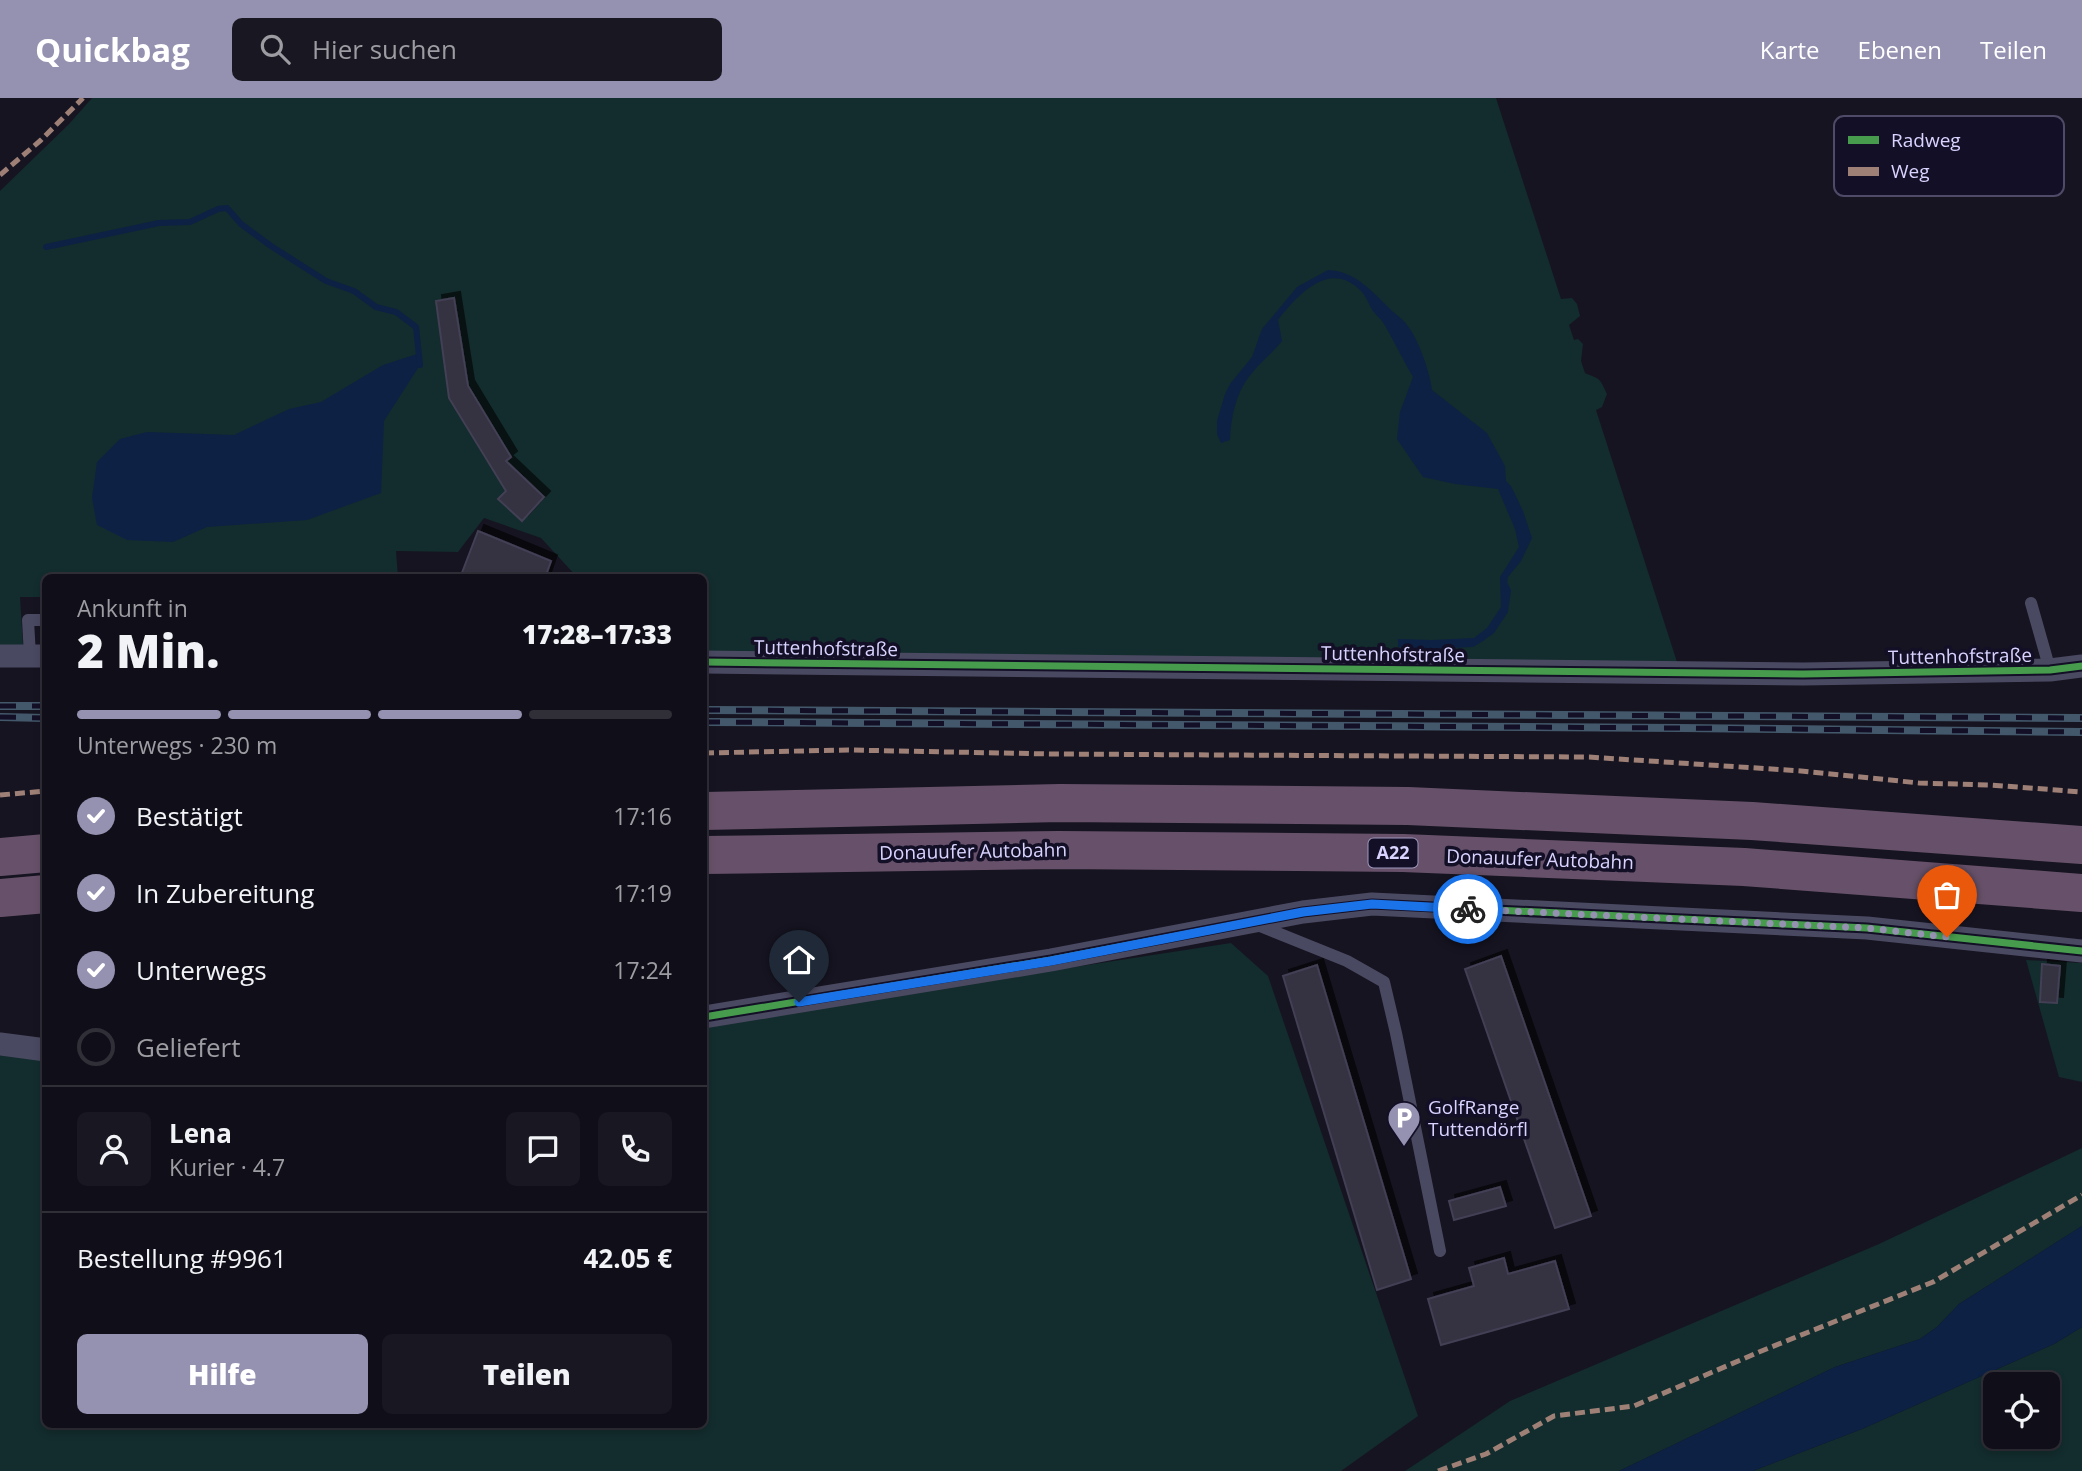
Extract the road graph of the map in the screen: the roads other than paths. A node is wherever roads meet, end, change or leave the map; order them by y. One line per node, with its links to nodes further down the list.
1 (2031, 603): 7 (lane)
2 (42, 620): 4 (lane)
3 (0, 656): 4 (street)
4 (38, 656)
5 (707, 662): 7 (street, Tuttenhofstraße)
6 (2082, 666): 7 (street, Tuttenhofstraße)
7 (2050, 670)
8 (707, 811): 9 (highway)
9 (2082, 845)
10 (42, 853): 12 (highway)
11 (707, 855): 13 (highway, Donauufer Autobahn / A22)
12 (0, 857)
13 (2082, 893)
14 (42, 894): 15 (highway)
15 (0, 898)
16 (1250, 922): 17 (street); 18 (street); 21 (lane)
17 (2082, 951)
18 (707, 1017)
19 (0, 1044): 20 (street)
20 (42, 1049)
21 (1440, 1251)

